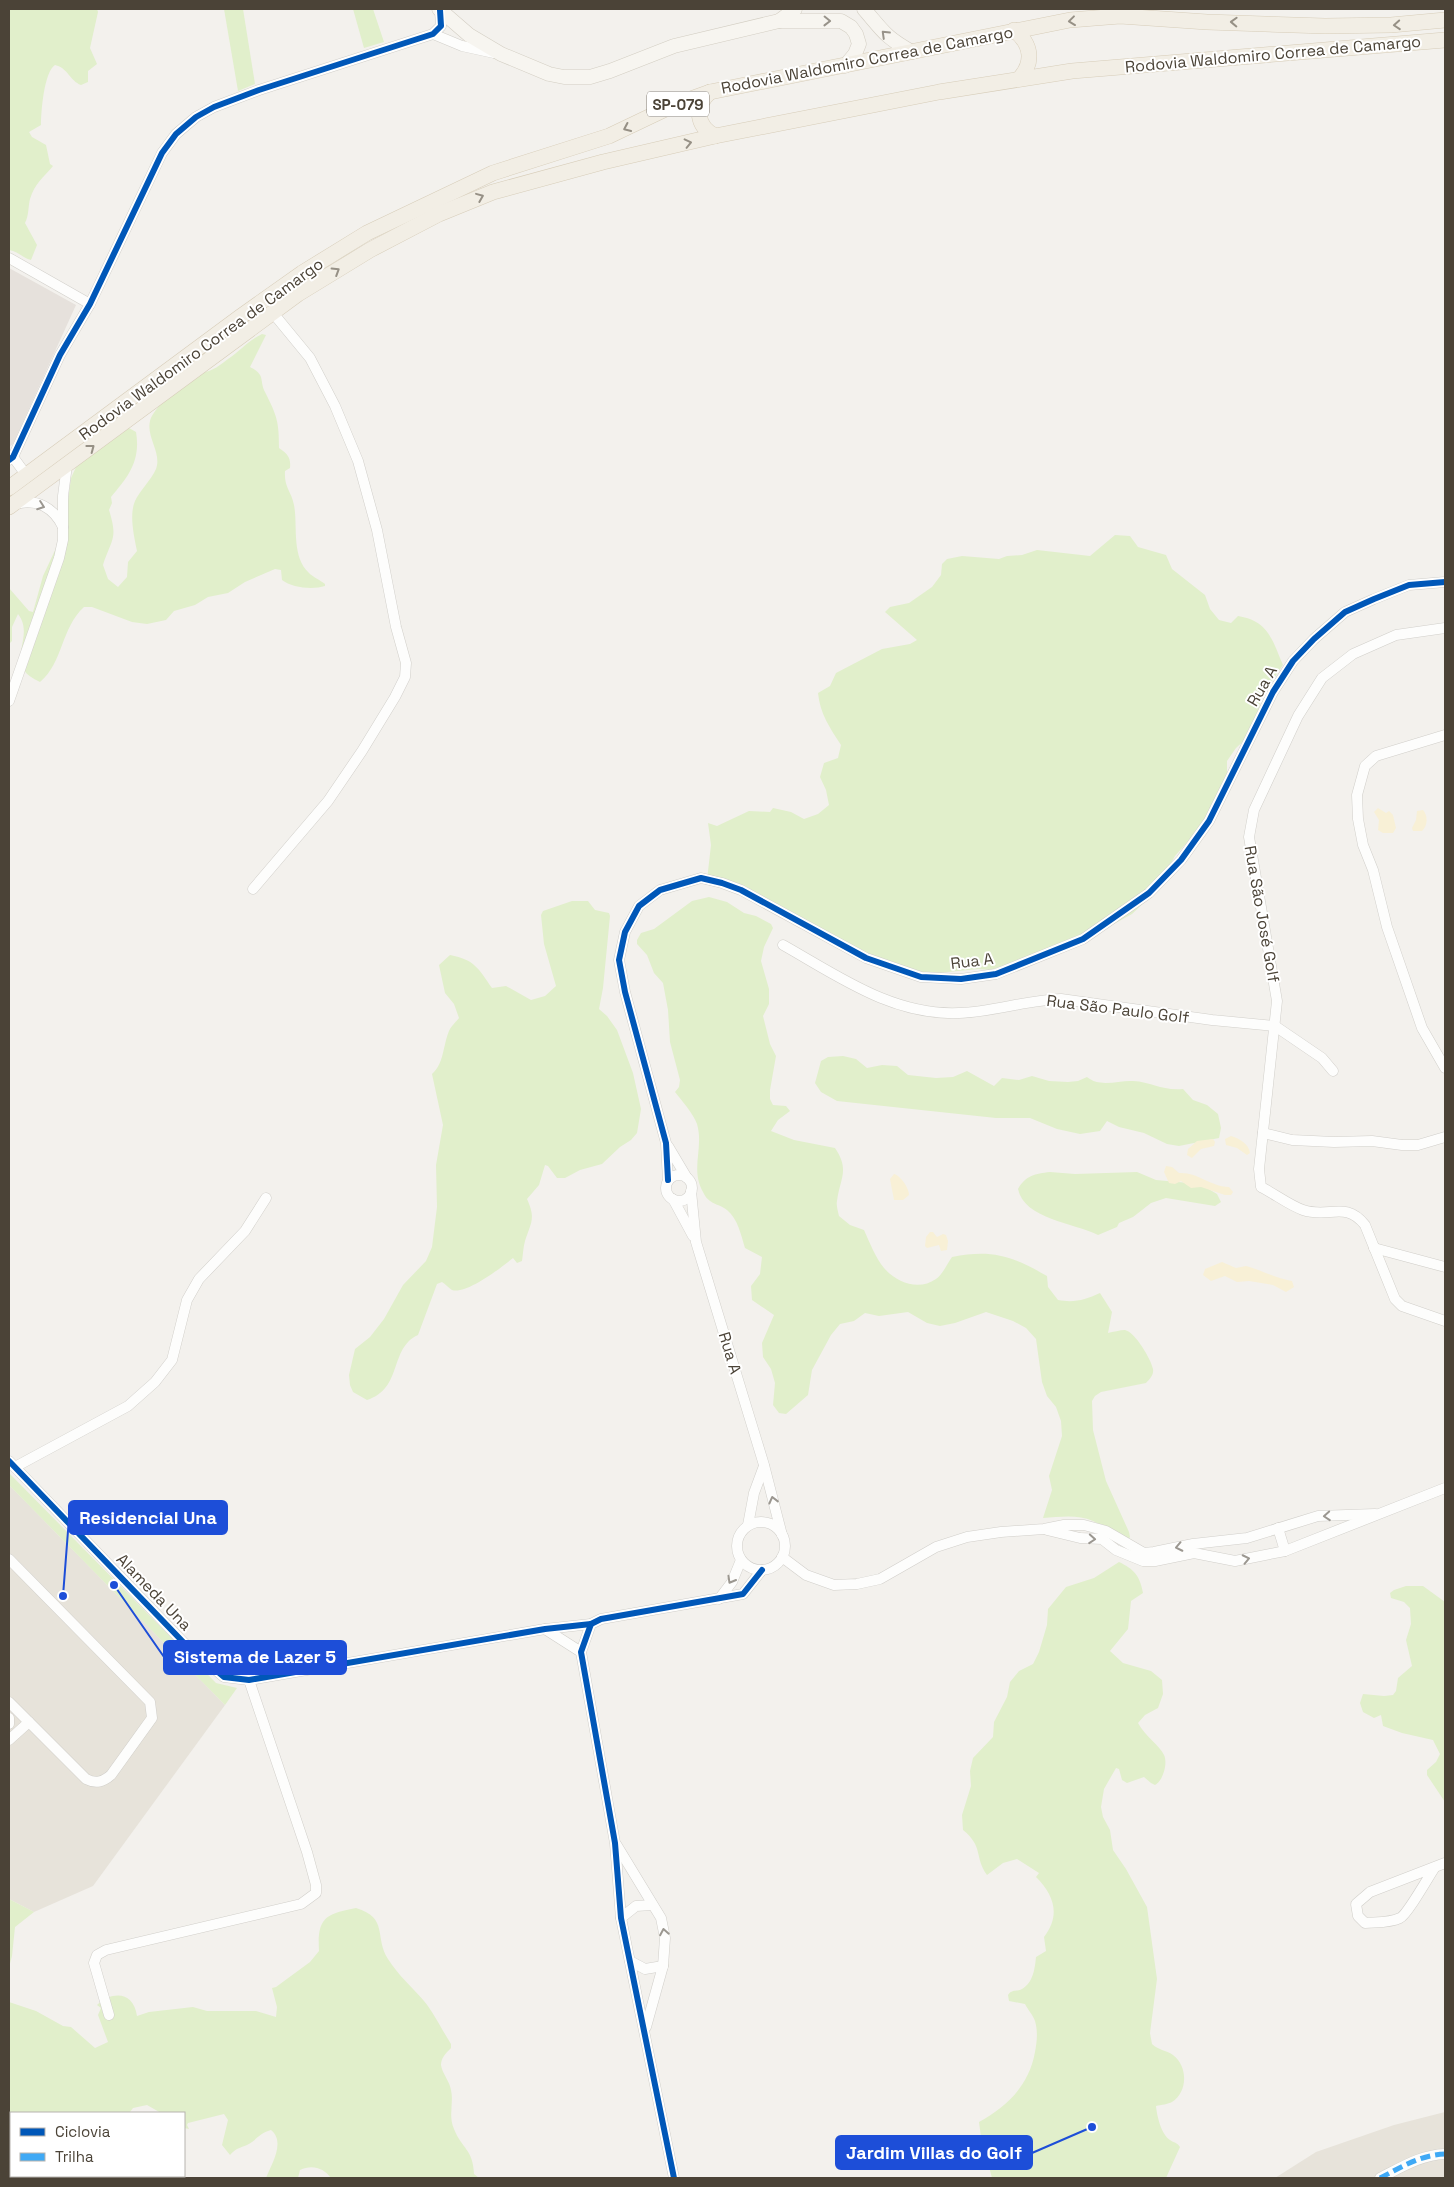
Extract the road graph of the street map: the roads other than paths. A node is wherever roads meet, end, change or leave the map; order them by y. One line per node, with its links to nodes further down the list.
1 (795, 9): 5 (street)
2 (864, 9): 9 (street, one-way to 2)
3 (440, 10): 7 (street); 10 (street)
4 (1445, 20): 6 (main road, Rodovia Waldomiro Correa de Camargo / SP-079, one-way to 6)
5 (778, 21): 10 (street); 11 (street, one-way to 11)
6 (1014, 30): 9 (main road, Rodovia Waldomiro Correa de Camargo / SP-079); 12 (main road)
7 (434, 34): 10 (street); 16 (street)
8 (1445, 40): 12 (main road, Rodovia Waldomiro Correa de Camargo / SP-079)
9 (912, 52): 11 (main road, Rodovia Waldomiro Correa de Camargo / SP-079)
10 (501, 54)
11 (845, 66): 13 (main road, Rodovia Waldomiro Correa de Camargo / SP-079)
12 (1018, 79): 14 (main road, Rodovia Waldomiro Correa de Camargo / SP-079)
13 (710, 92): 14 (main road); 20 (main road, Rodovia Waldomiro Correa de Camargo / SP-079, one-way to 20)
14 (715, 136): 17 (main road, Rodovia Waldomiro Correa de Camargo / SP-079, one-way to 14)
15 (9, 258): 16 (street)
16 (90, 304): 18 (street)
17 (273, 313): 19 (main road, Rodovia Waldomiro Correa de Camargo / SP-079, one-way to 17); 28 (street)
18 (11, 458): 20 (street)
19 (67, 465): 22 (main road, Rodovia Waldomiro Correa de Camargo / SP-079); 23 (street)
20 (27, 476): 21 (main road, Rodovia Waldomiro Correa de Camargo / SP-079)
21 (9, 488)
22 (9, 508): 23 (street, one-way to 23)
23 (64, 528): 26 (street)
24 (1445, 582): 35 (street, Rua A)
25 (1445, 628): 30 (street, Rua São José Golf)
26 (9, 701)
27 (1445, 735): 31 (street)
28 (253, 889)
29 (783, 945): 30 (street, Rua São Paulo Golf)
30 (1275, 1026): 32 (street, Rua São Paulo Golf); 33 (street, Rua São José Golf)
31 (1445, 1068)
32 (1332, 1071)
33 (1263, 1133): 34 (street); 42 (street, Rua São José Golf)
34 (1445, 1137)
35 (666, 1143): 36 (street, Rua A); 37 (street, Rua A)
36 (688, 1179): 37 (street); 38 (street, Rua A)
37 (668, 1180): 40 (street, Rua A)
38 (691, 1191): 40 (street); 41 (street, Rua A)
39 (266, 1198): 45 (street)
40 (673, 1199): 41 (street, Rua A)
41 (696, 1242): 46 (street, Rua A)
42 (1374, 1245): 43 (street); 44 (street)
43 (1445, 1267)
44 (1445, 1321)
45 (12, 1464): 62 (street, Alameda Una)
46 (764, 1465): 49 (street); 52 (street, Rua A, one-way to 46)
47 (1445, 1488): 48 (street)
48 (1375, 1514): 50 (street, one-way to 50); 53 (street)
49 (748, 1525): 52 (street); 56 (street)
50 (1278, 1528): 51 (street, one-way to 51); 53 (street)
51 (1044, 1529): 53 (street, one-way to 53); 54 (street)
52 (782, 1535): 54 (street)
53 (1285, 1551)
54 (782, 1557): 57 (street)
55 (9, 1559): 65 (street)
56 (741, 1560): 57 (street); 58 (street, one-way to 58)
57 (762, 1570): 58 (street, Alameda Una)
58 (719, 1599): 59 (street, Alameda Una)
59 (591, 1624): 60 (street, Alameda Una); 61 (street)
60 (545, 1629): 61 (street); 62 (street, Alameda Una)
61 (581, 1652): 68 (street)
62 (249, 1680): 74 (street)
63 (9, 1702): 65 (street)
64 (9, 1718): 66 (street)
65 (29, 1722): 67 (street)
66 (9, 1724)
67 (9, 1740)
68 (615, 1843): 70 (street); 71 (street)
69 (1440, 1865): 69 (street)
70 (652, 1905): 71 (street); 73 (street, one-way to 70)
71 (621, 1918): 72 (street)
72 (630, 1961): 73 (street); 75 (street)
73 (663, 1966): 75 (street)
74 (109, 2015)
75 (645, 2030): 77 (street)
76 (1445, 2154): 78 (street)
77 (674, 2178)
78 (1380, 2178)

